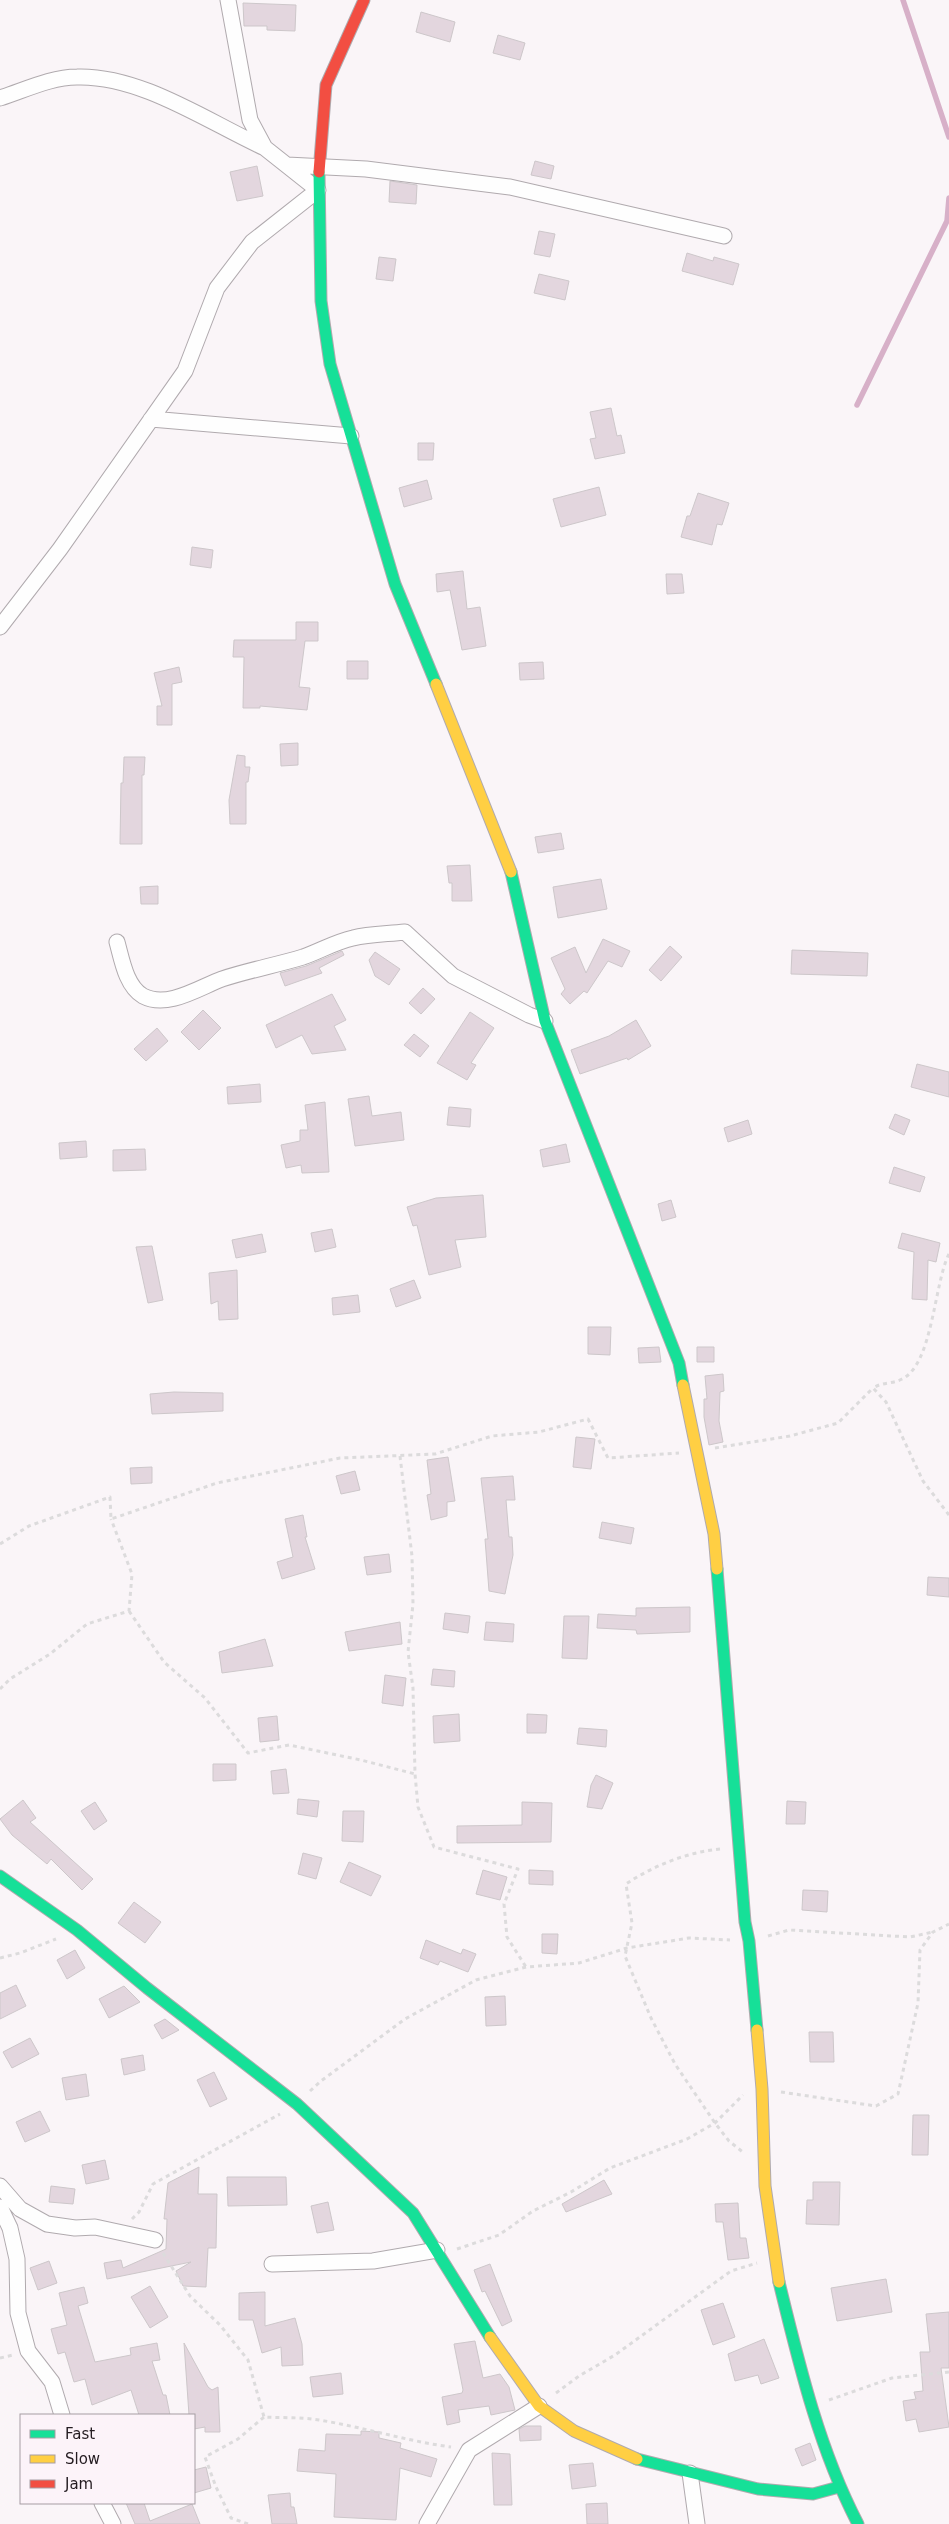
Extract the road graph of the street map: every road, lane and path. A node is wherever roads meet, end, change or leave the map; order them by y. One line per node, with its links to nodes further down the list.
1 (228, 0): 4 (street)
2 (364, 0): 6 (street)
3 (0, 98): 4 (street)
4 (265, 148): 5 (street)
5 (287, 165): 6 (street); 7 (street)
6 (320, 167): 7 (street); 8 (street)
7 (318, 190): 9 (street); 10 (street)
8 (724, 236)
9 (151, 419): 10 (street); 11 (street)
10 (351, 436): 13 (street)
11 (0, 627)
12 (117, 942): 13 (street)
13 (545, 1021): 16 (street)
14 (949, 1254): 15 (path)
15 (873, 1388): 16 (path); 18 (path)
16 (697, 1452): 17 (path); 24 (street)
17 (400, 1455): 19 (path); 23 (path)
18 (949, 1514)
19 (111, 1519): 20 (path); 21 (path)
20 (0, 1544)
21 (129, 1611): 22 (path); 23 (path)
22 (0, 1689)
23 (415, 1774): 32 (path)
24 (738, 1847): 29 (street); 30 (path)
25 (0, 1876): 27 (street)
26 (949, 1924): 28 (path)
27 (77, 1930): 31 (path); 34 (street)
28 (933, 1932): 29 (path); 33 (path)
29 (749, 1941): 30 (path); 33 (street)
30 (627, 1948): 32 (path); 35 (path)
31 (0, 1958)
32 (526, 1968): 34 (path)
33 (762, 2089): 35 (path); 36 (street)
34 (297, 2104): 39 (path); 41 (street)
35 (715, 2123): 36 (path); 41 (path)
36 (764, 2169): 46 (street)
37 (0, 2186): 39 (street)
38 (0, 2207): 47 (street)
39 (119, 2232): 40 (street)
40 (155, 2240): 48 (path)
41 (437, 2250): 43 (street); 45 (street)
42 (762, 2261): 45 (path)
43 (272, 2264)
44 (949, 2372): 46 (path)
45 (539, 2406): 49 (street); 50 (street)
46 (812, 2406): 51 (street)
47 (62, 2414)
48 (264, 2417): 49 (path); 54 (path)
49 (469, 2450): 55 (street)
50 (690, 2473): 51 (street); 56 (street)
51 (839, 2487): 57 (street)
52 (102, 2504): 53 (street)
53 (112, 2524)
54 (248, 2524)
55 (427, 2524)
56 (697, 2524)
57 (858, 2524)

